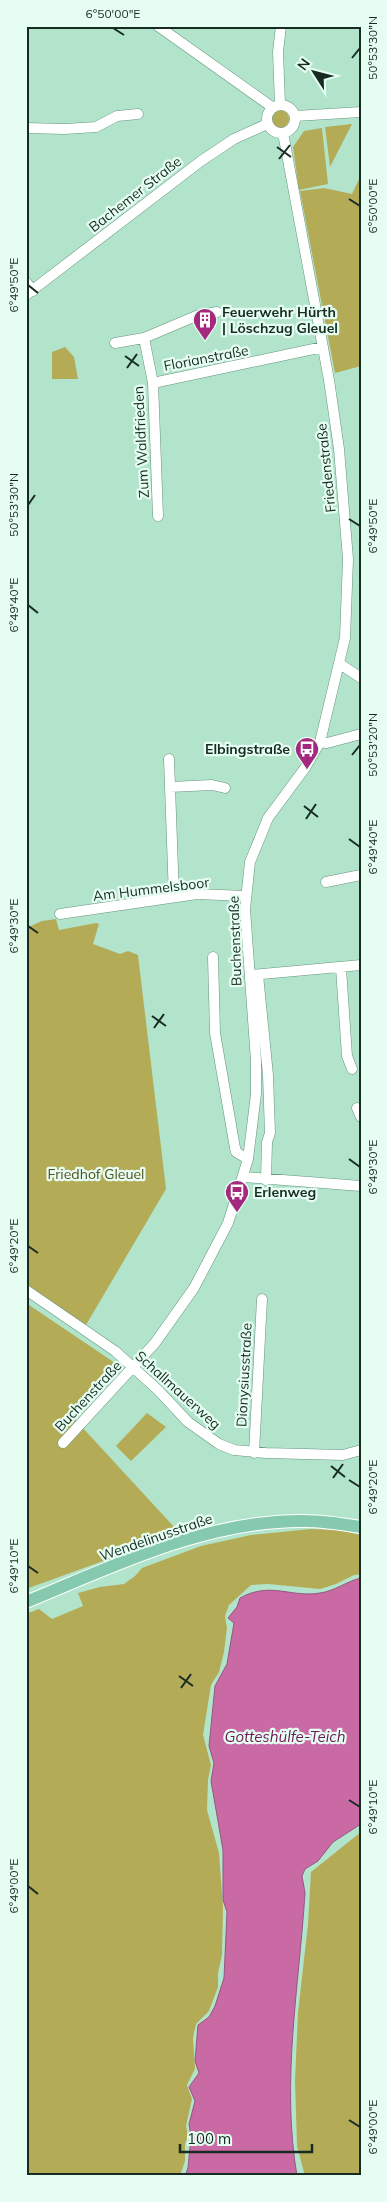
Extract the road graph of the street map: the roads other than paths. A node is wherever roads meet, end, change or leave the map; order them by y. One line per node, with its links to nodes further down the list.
1 (158, 26): 3 (street)
2 (281, 26): 3 (street)
3 (276, 105): 6 (street); 7 (street)
4 (361, 112): 6 (street)
5 (138, 114): 8 (street)
6 (295, 116): 9 (street)
7 (267, 124): 9 (street); 11 (street, Bachemer Straße)
8 (26, 128)
9 (283, 133): 15 (street, Friedenstraße)
10 (26, 282): 11 (street)
11 (30, 293)
12 (216, 312): 13 (street)
13 (144, 338): 14 (street); 16 (street, Zum Waldfrieden)
14 (116, 343)
15 (323, 347): 16 (street, Florianstraße); 18 (street, Friedenstraße)
16 (153, 382): 17 (street, Zum Waldfrieden)
17 (158, 516)
18 (340, 664): 19 (street); 21 (street, Friedenstraße)
19 (361, 678)
20 (361, 734): 21 (street)
21 (320, 742): 27 (street, Buchenstraße)
22 (169, 759): 23 (street)
23 (170, 787): 24 (street); 28 (street)
24 (225, 788)
25 (361, 875): 26 (street)
26 (326, 882)
27 (245, 896): 28 (street, Am Hummelsboor); 33 (street, Buchenstraße)
28 (174, 897): 29 (street, Am Hummelsboor)
29 (60, 914)
30 (212, 957): 35 (street, Buchenstraße)
31 (361, 965): 32 (street)
32 (341, 968): 33 (street); 34 (street)
33 (253, 975): 35 (street, Buchenstraße); 37 (street, Buchenstraße)
34 (352, 1070)
35 (248, 1159): 36 (street, Buchenstraße)
36 (244, 1177): 37 (street); 41 (street, Buchenstraße)
37 (266, 1180): 38 (street)
38 (361, 1186)
39 (26, 1290): 41 (street, Schallmauerweg)
40 (262, 1299): 44 (street, Dionysiusstraße)
41 (133, 1368): 42 (street, Buchenstraße); 44 (street, Schallmauerweg)
42 (63, 1443)
43 (361, 1450): 44 (street, Schallmauerweg)
44 (254, 1452)
45 (361, 1526): 46 (main road, Wendelinusstraße)
46 (26, 1602)

